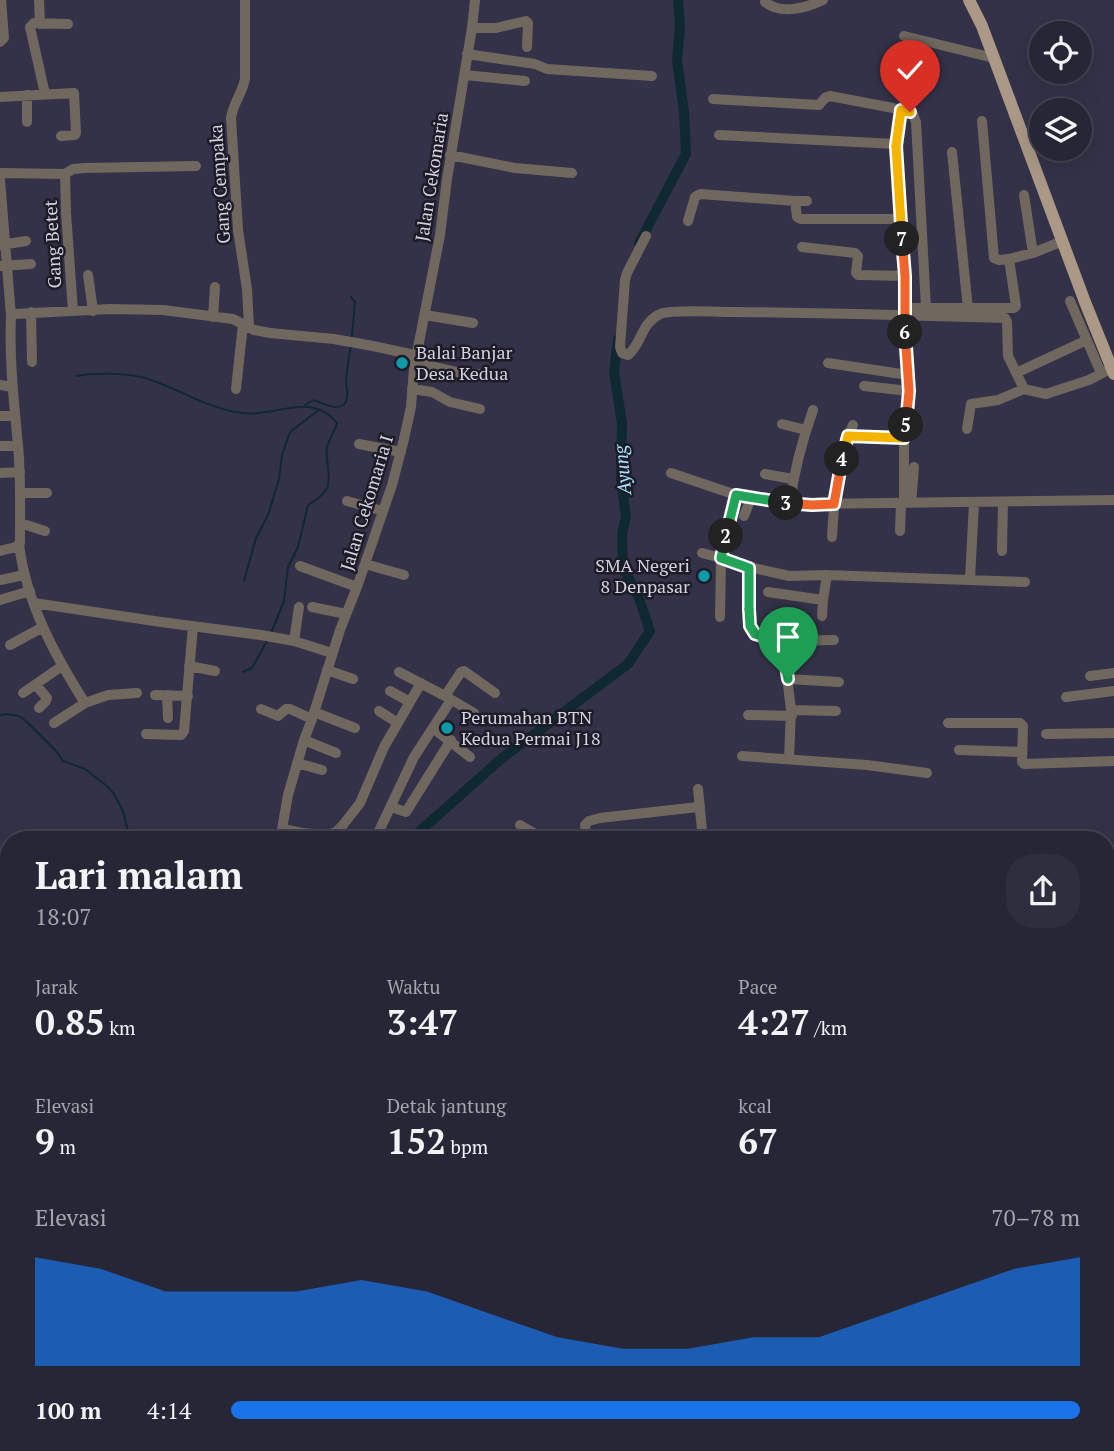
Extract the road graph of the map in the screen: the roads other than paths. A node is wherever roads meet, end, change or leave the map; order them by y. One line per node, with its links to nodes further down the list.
1 (1, 0): 11 (street)
2 (39, 0): 8 (street)
3 (244, 0): 65 (street, Gang Cempaka)
4 (475, 0): 10 (street, Jalan Cekomaria)
5 (823, 0): 7 (street)
6 (969, 0): 14 (main road)
7 (764, 2)
8 (40, 24): 9 (street); 19 (street)
9 (68, 24)
10 (472, 28): 12 (street); 13 (street, Jalan Cekomaria)
11 (0, 42)
12 (527, 47)
13 (467, 54): 15 (street, Jalan Cekomaria); 17 (street)
14 (994, 58): 16 (street); 44 (main road)
15 (465, 75): 18 (street); 30 (street, Jalan Cekomaria)
16 (911, 75)
17 (652, 76)
18 (525, 81)
19 (45, 94): 20 (street); 27 (street)
20 (27, 95): 21 (street); 25 (street)
21 (0, 97)
22 (713, 99): 23 (street)
23 (901, 110): 28 (street); 55 (street)
24 (982, 121): 48 (street)
25 (27, 122)
26 (719, 135): 28 (street)
27 (61, 136)
28 (896, 144): 40 (street)
29 (952, 152): 56 (street)
30 (450, 155): 33 (street); 61 (street, Jalan Cekomaria)
31 (196, 166): 34 (street)
32 (0, 173): 34 (street)
33 (572, 173)
34 (65, 174): 58 (street, Gang Betet)
35 (0, 180): 37 (street)
36 (1024, 195): 47 (street)
37 (1, 200): 45 (street)
38 (796, 201): 39 (street); 40 (street); 41 (street)
39 (807, 201)
40 (900, 219): 52 (street)
41 (688, 221)
42 (646, 236): 60 (street)
43 (26, 241): 45 (street)
44 (1063, 241): 47 (street); 70 (main road)
45 (3, 245): 50 (street)
46 (802, 247): 52 (street)
47 (1033, 253): 48 (street)
48 (1009, 259): 56 (street)
49 (31, 264): 50 (street)
50 (4, 266): 62 (street)
51 (88, 275): 57 (street)
52 (905, 276): 60 (street)
53 (215, 287): 63 (street)
54 (1070, 301): 66 (street)
55 (926, 307): 56 (street); 60 (street)
56 (968, 309)
57 (102, 310): 58 (street); 63 (street)
58 (73, 311): 59 (street)
59 (31, 312): 62 (street); 68 (street)
60 (905, 312): 71 (street); 72 (street)
61 (425, 315): 64 (street); 67 (street, Jalan Cekomaria)
62 (11, 316): 76 (street)
63 (213, 317): 65 (street)
64 (473, 323)
65 (246, 326): 67 (street); 78 (street, Gang Cempaka)
66 (1087, 341): 70 (street); 71 (street)
67 (416, 358): 73 (street); 79 (street, Jalan Cekomaria I)
68 (32, 362)
69 (828, 363): 72 (street)
70 (1109, 372): 77 (street)
71 (1016, 373): 77 (street)
72 (908, 374): 80 (street)
73 (490, 375)
74 (0, 386): 76 (street)
75 (864, 386): 80 (street)
76 (12, 387): 84 (street)
77 (1024, 388): 87 (street)
78 (236, 389)
79 (412, 389): 81 (street); 94 (street, Jalan Cekomaria I)
80 (909, 391): 90 (street)
81 (480, 409)
82 (813, 410): 88 (street)
83 (0, 416): 84 (street)
84 (15, 416): 93 (street)
85 (782, 424): 88 (street)
86 (853, 425): 89 (street)
87 (967, 429)
88 (806, 430): 100 (street)
89 (848, 436): 90 (street); 111 (street)
90 (904, 438): 109 (street)
91 (359, 444): 94 (street)
92 (0, 446): 93 (street)
93 (18, 446): 96 (street)
94 (401, 452): 112 (street, Jalan Cekomaria I)
95 (914, 467): 109 (street)
96 (20, 472): 97 (street); 101 (street)
97 (0, 473)
98 (671, 473): 103 (street)
99 (765, 474): 100 (street)
100 (793, 479): 108 (street)
101 (21, 494): 102 (street); 114 (street)
102 (47, 494)
103 (736, 495): 104 (street); 122 (street)
104 (751, 498): 108 (street); 113 (street)
105 (1114, 500): 107 (street)
106 (347, 501): 112 (street)
107 (1003, 502): 110 (street); 120 (street)
108 (790, 503): 111 (street)
109 (905, 503): 110 (street); 111 (street); 116 (street)
110 (974, 503): 129 (street)
111 (834, 504): 117 (street)
112 (383, 511): 123 (street, Jalan Cekomaria I)
113 (744, 516)
114 (20, 523): 115 (street); 118 (street)
115 (45, 530)
116 (901, 531)
117 (832, 537)
118 (19, 544): 119 (street); 126 (street)
119 (0, 551)
120 (1002, 551)
121 (702, 553): 122 (street)
122 (721, 558): 125 (street); 142 (street)
123 (365, 564): 127 (street); 132 (street, Jalan Cekomaria I)
124 (300, 566): 132 (street)
125 (749, 568): 128 (street); 147 (street)
126 (24, 575): 130 (street); 133 (street)
127 (404, 575)
128 (827, 575): 129 (street); 136 (street)
129 (970, 579): 131 (street)
130 (0, 580)
131 (1025, 582)
132 (357, 587): 140 (street, Jalan Cekomaria I)
133 (30, 591): 135 (street); 137 (street)
134 (768, 592): 136 (street)
135 (0, 600)
136 (823, 600): 141 (street)
137 (34, 603): 143 (street); 144 (street)
138 (299, 607): 145 (street)
139 (312, 607): 140 (street)
140 (346, 614): 149 (street, Jalan Cekomaria I)
141 (822, 616)
142 (720, 617)
143 (193, 626): 145 (street); 151 (street)
144 (43, 627): 148 (street); 150 (street)
145 (294, 640): 149 (street)
146 (834, 640): 147 (street)
147 (781, 641): 158 (street)
148 (10, 645)
149 (332, 653): 152 (street, Jalan Cekomaria I)
150 (62, 666): 161 (street); 173 (street)
151 (189, 666): 153 (street); 169 (street)
152 (327, 670): 157 (street); 181 (street, Jalan Cekomaria I)
153 (215, 671)
154 (399, 672): 160 (street)
155 (1114, 673): 156 (street)
156 (1090, 676)
157 (353, 679)
158 (788, 679): 159 (street); 179 (street)
159 (839, 682)
160 (421, 683): 171 (street); 172 (street)
161 (36, 685): 164 (street); 174 (street)
162 (390, 691): 172 (street)
163 (1114, 691): 170 (street)
164 (23, 693)
165 (137, 693): 173 (street)
166 (495, 693): 171 (street)
167 (155, 695): 168 (street)
168 (167, 695): 169 (street); 182 (street)
169 (188, 696): 189 (street)
170 (1066, 697)
171 (448, 698): 178 (street); 187 (street)
172 (410, 702): 184 (street)
173 (85, 703): 183 (street)
174 (38, 708)
175 (261, 709): 181 (street)
176 (379, 711): 184 (street)
177 (836, 711): 179 (street)
178 (474, 713)
179 (792, 713): 180 (street); 198 (street)
180 (748, 715)
181 (313, 716): 186 (street); 191 (street, Jalan Cekomaria I)
182 (168, 718)
183 (54, 723)
184 (398, 723): 209 (street)
185 (948, 723): 194 (street)
186 (355, 728)
187 (433, 728): 192 (street); 204 (street)
188 (1114, 733): 190 (street)
189 (146, 734)
190 (1046, 734)
191 (304, 740): 195 (street); 200 (street, Jalan Cekomaria I)
192 (451, 740): 197 (street); 204 (street)
193 (959, 750): 194 (street)
194 (1022, 752): 199 (street)
195 (336, 753)
196 (742, 756): 198 (street)
197 (470, 757)
198 (789, 759): 202 (street)
199 (1114, 761)
200 (297, 763): 201 (street); 207 (street, Jalan Cekomaria I)
201 (323, 770)
202 (927, 773)
203 (698, 789): 205 (street)
204 (391, 807): 210 (street)
205 (699, 808): 212 (street); 213 (street)
206 (520, 825): 211 (street)
207 (282, 829): 208 (street)
208 (295, 831)
209 (337, 831)
210 (379, 831)
211 (530, 831)
212 (586, 831)
213 (702, 831)

